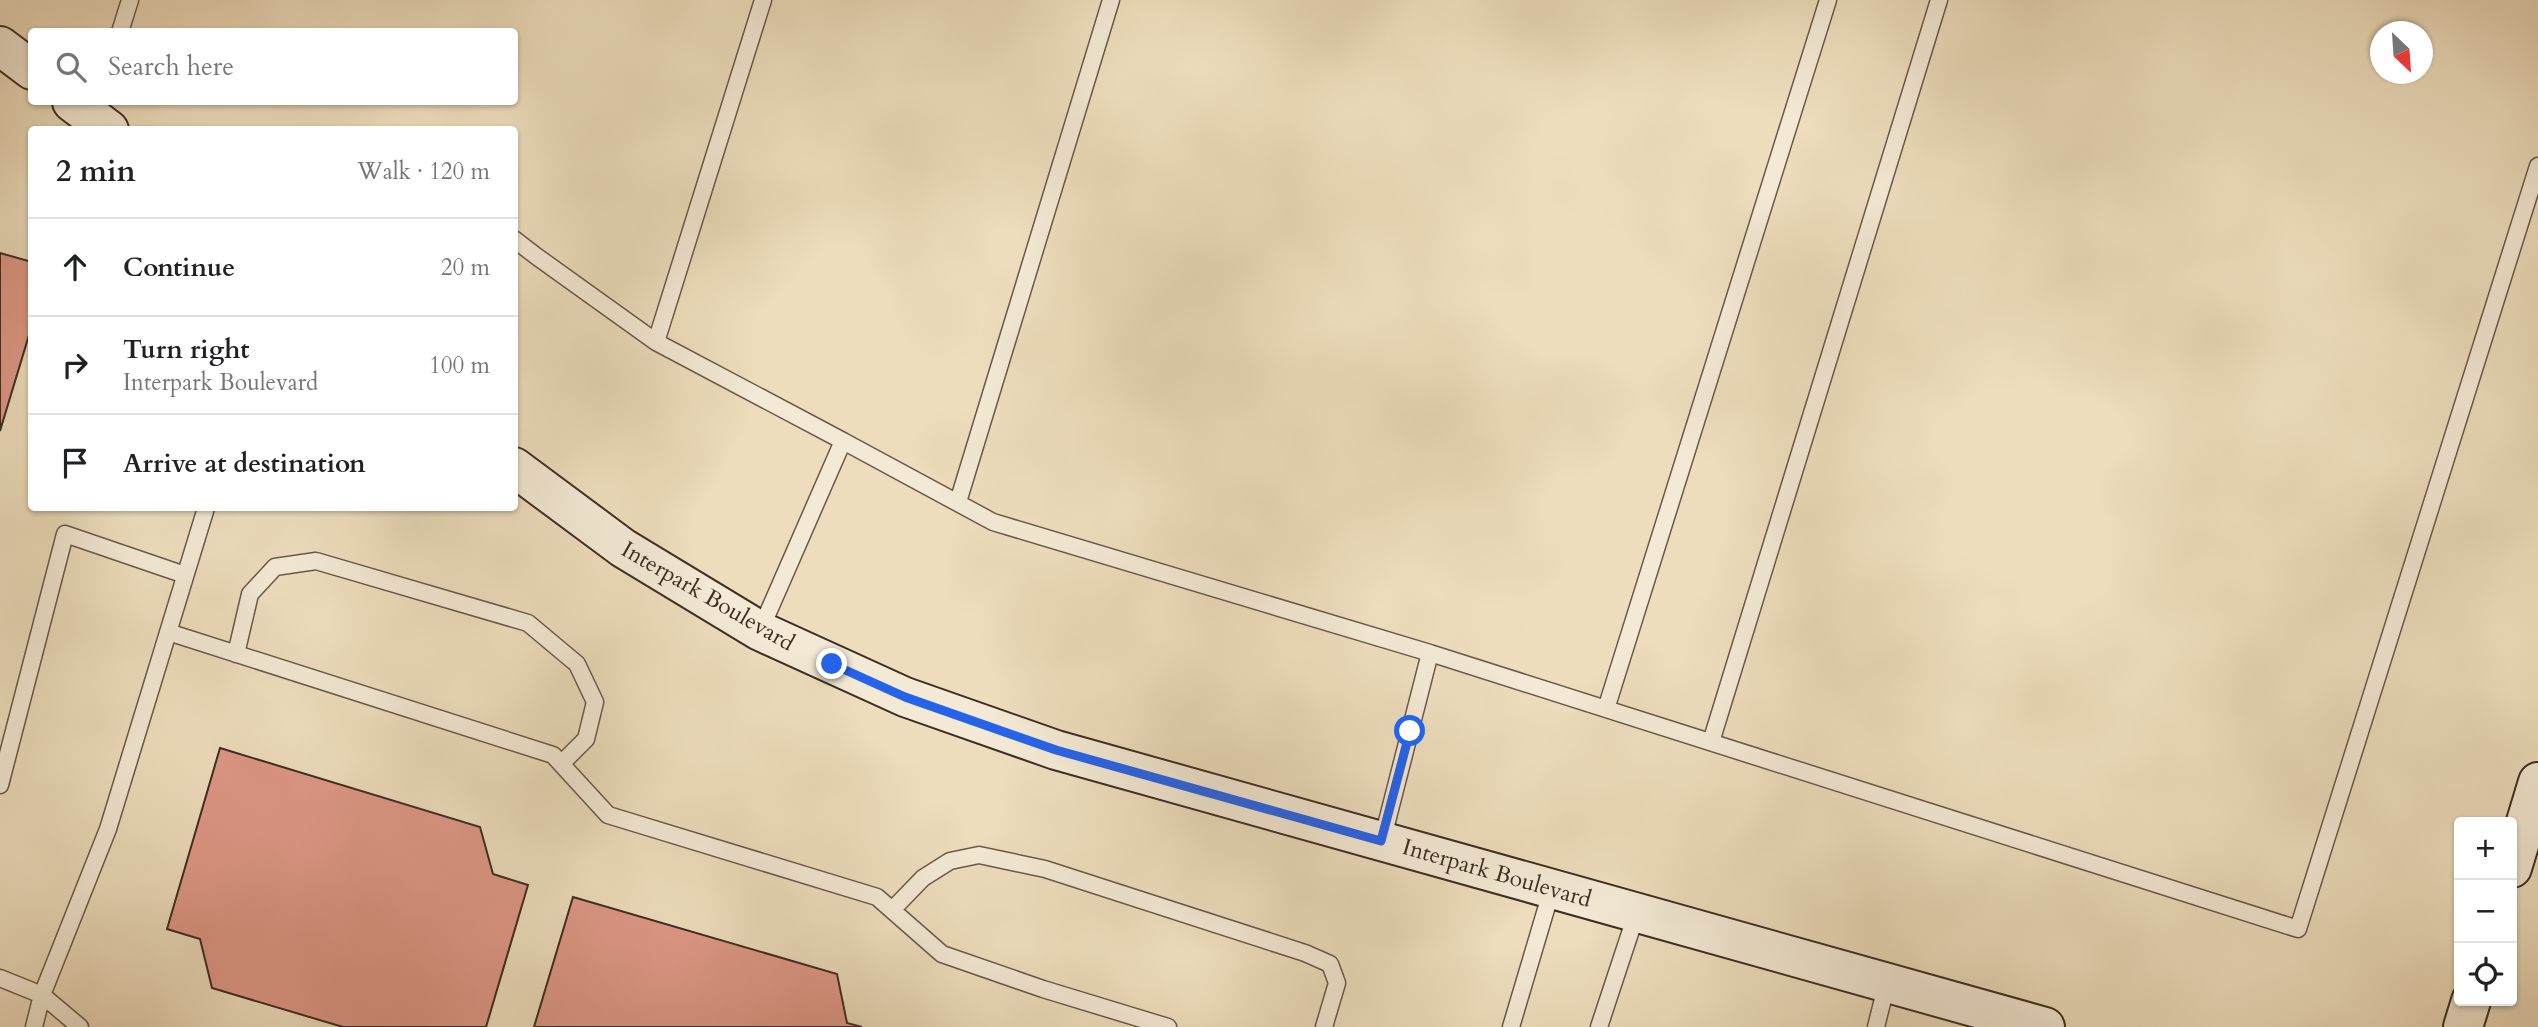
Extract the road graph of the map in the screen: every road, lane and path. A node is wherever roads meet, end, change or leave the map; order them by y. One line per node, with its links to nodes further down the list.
1 (130, 0): 6 (lane)
2 (763, 0): 11 (lane)
3 (1111, 0): 14 (lane)
4 (1828, 0): 21 (lane)
5 (1939, 0): 22 (lane)
6 (121, 28)
7 (0, 46): 8 (street)
8 (28, 67)
9 (2538, 166): 22 (lane)
10 (518, 242): 11 (lane)
11 (656, 342): 12 (lane)
12 (843, 441): 14 (lane); 17 (lane)
13 (518, 470): 17 (street, Interpark Boulevard)
14 (958, 502): 19 (lane)
15 (205, 511): 16 (lane)
16 (185, 575): 18 (lane); 25 (lane)
17 (760, 631): 26 (street, Interpark Boulevard)
18 (168, 632): 20 (lane); 33 (lane)
19 (1430, 653): 21 (lane); 26 (lane)
20 (236, 654): 23 (lane); 23 (lane)
21 (1606, 709): 22 (lane)
22 (1711, 742)
23 (562, 763): 29 (lane)
24 (2538, 782): 27 (street)
25 (0, 785)
26 (1381, 841): 28 (street, Interpark Boulevard)
27 (2517, 851)
28 (1552, 888): 30 (street, Interpark Boulevard); 39 (lane)
29 (892, 910): 37 (lane); 38 (lane)
30 (1637, 912): 32 (street, Interpark Boulevard); 40 (lane)
31 (0, 978): 33 (lane)
32 (1887, 983): 41 (lane); 42 (street, Interpark Boulevard)
33 (42, 995): 35 (lane); 36 (lane)
34 (2469, 1006): 43 (street)
35 (34, 1027)
36 (80, 1027)
37 (1168, 1027)
38 (1324, 1027)
39 (1511, 1027)
40 (1599, 1027)
41 (1877, 1027)
42 (2045, 1027)
43 (2463, 1027)

